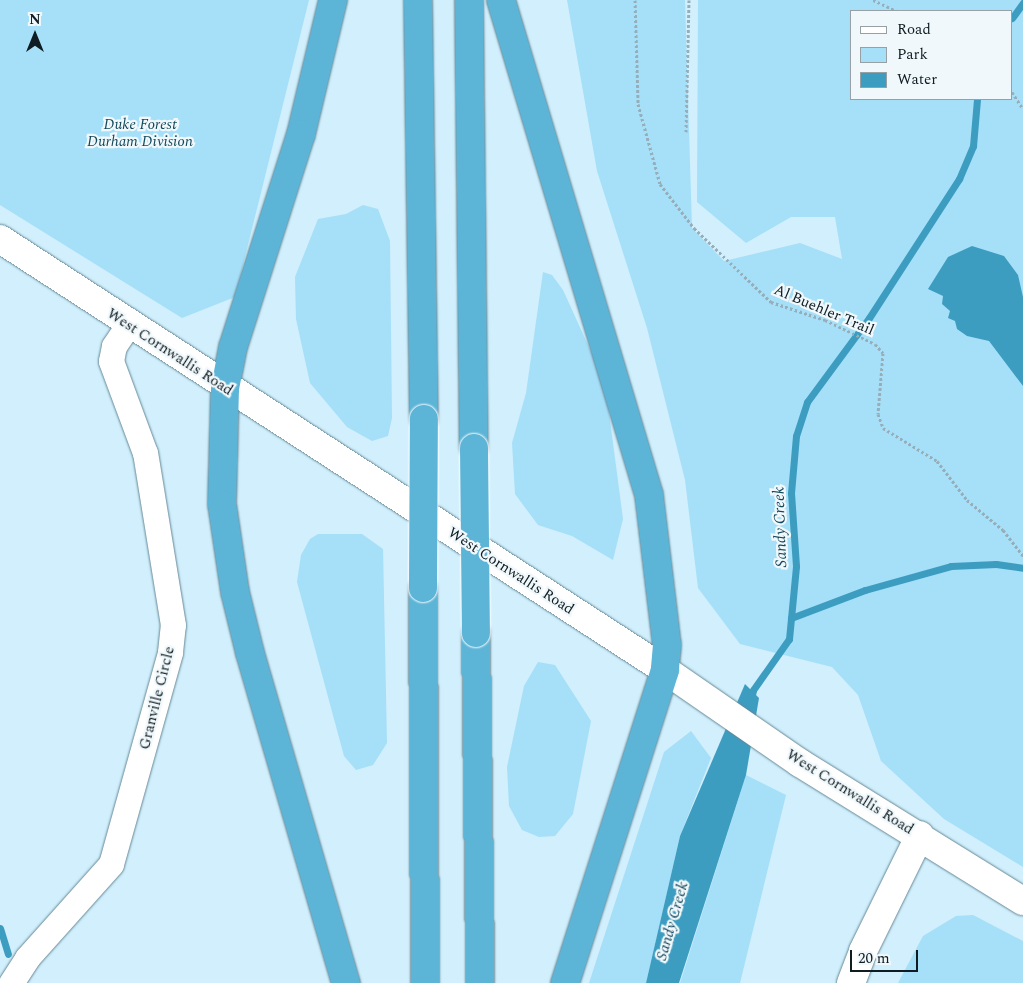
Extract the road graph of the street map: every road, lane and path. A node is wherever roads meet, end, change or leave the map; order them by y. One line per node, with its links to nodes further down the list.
1 (333, 0): 14 (highway)
2 (418, 0): 21 (highway, bridge)
3 (469, 0): 22 (highway, bridge)
4 (501, 0): 16 (highway)
5 (636, 0): 15 (path, Al Buehler Trail)
6 (689, 0): 11 (path)
7 (873, 0): 8 (path)
8 (895, 10)
9 (1013, 94): 10 (path)
10 (1023, 110)
11 (686, 132)
12 (0, 239): 13 (street, West Cornwallis Road)
13 (128, 325): 14 (street, West Cornwallis Road); 19 (street, Granville Circle)
14 (225, 388): 16 (street, West Cornwallis Road); 20 (highway)
15 (1022, 554)
16 (665, 670): 17 (street, West Cornwallis Road); 23 (highway)
17 (920, 835): 18 (street, West Cornwallis Road); 24 (street)
18 (1023, 901)
19 (11, 983)
20 (346, 983)
21 (425, 983)
22 (480, 983)
23 (565, 983)
24 (851, 983)

